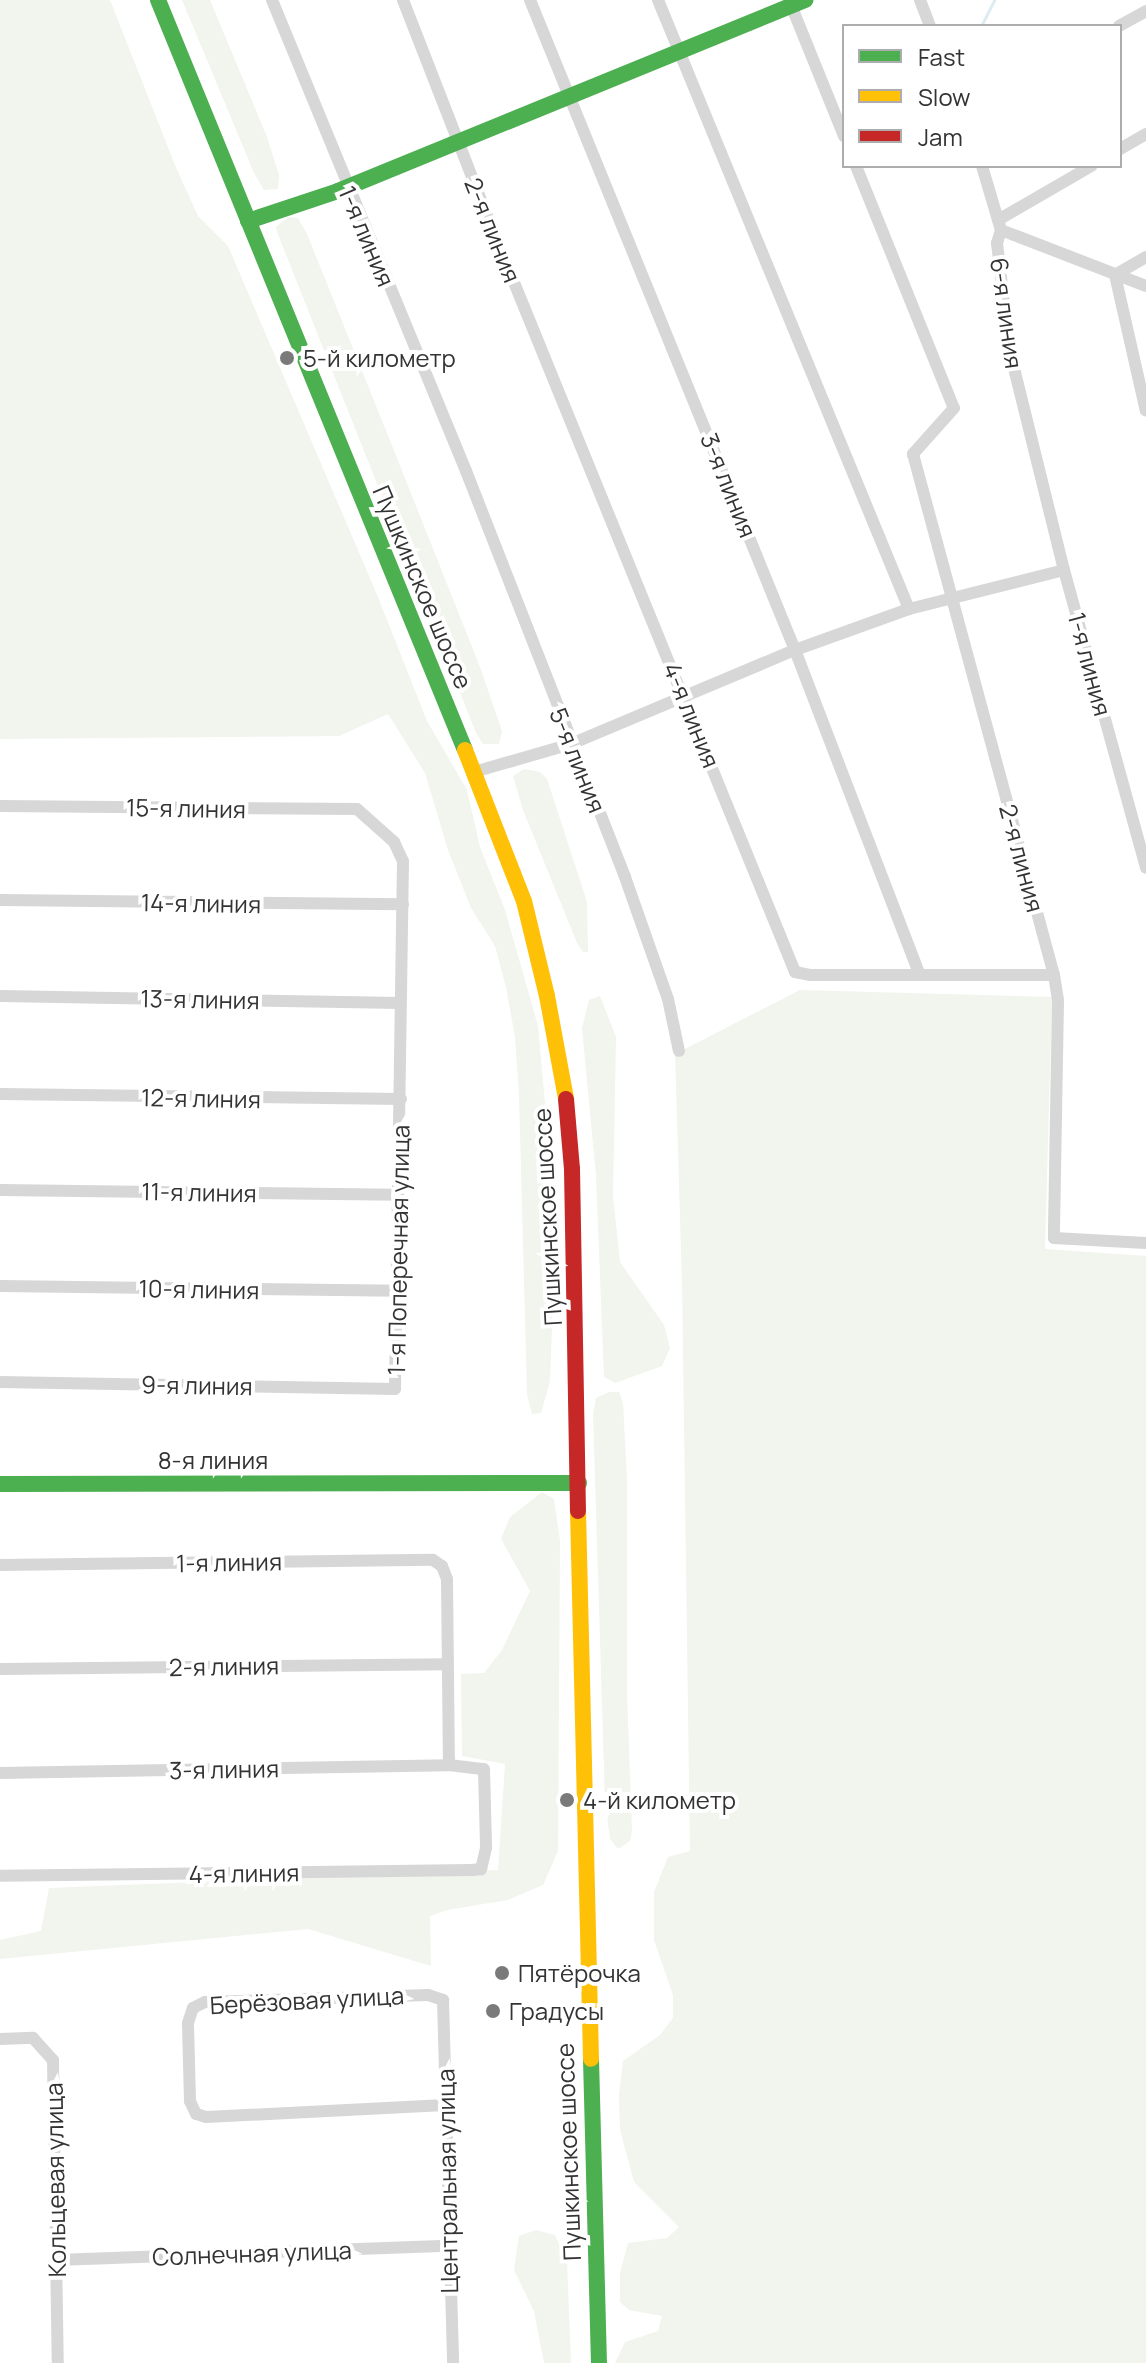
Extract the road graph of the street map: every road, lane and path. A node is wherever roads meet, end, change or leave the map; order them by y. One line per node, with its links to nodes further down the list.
1 (158, 0): 21 (main road, Пушкинское шоссе)
2 (272, 0): 20 (street, 1-я линия)
3 (403, 0): 15 (street, 2-я линия)
4 (530, 0): 12 (street, 3-я линия)
5 (658, 0): 11 (street)
6 (920, 0): 9 (street)
7 (795, 2): 11 (main road); 13 (street)
8 (1146, 11): 10 (street)
9 (929, 24)
10 (1122, 24)
11 (678, 50): 12 (main road); 32 (street)
12 (569, 94): 15 (main road); 33 (street, 3-я линия)
13 (842, 131)
14 (1146, 134): 16 (street)
15 (457, 140): 20 (main road); 27 (street, 2-я линия)
16 (1122, 148)
17 (857, 168): 31 (street, 2-я линия)
18 (983, 168): 22 (street, 6-я линия)
19 (1088, 168): 22 (street)
20 (346, 187): 21 (main road); 29 (street, 1-я линия)
21 (248, 221): 36 (main road, Пушкинское шоссе)
22 (999, 225): 24 (street); 28 (street, 6-я линия)
23 (1146, 257): 24 (street)
24 (1115, 275): 25 (street); 26 (street)
25 (1146, 286)
26 (1146, 411)
27 (588, 458): 34 (street, 4-я линия)
28 (1037, 460): 30 (street, 1-я линия)
29 (466, 471): 35 (street, 5-я линия)
30 (1064, 570): 31 (street); 39 (street, 1-я линия)
31 (950, 599): 32 (street); 43 (street, 2-я линия)
32 (909, 609): 33 (street)
33 (795, 650): 34 (street); 42 (street, 3-я линия)
34 (684, 696): 35 (street); 42 (street, 4-я линия)
35 (571, 744): 36 (street); 46 (street, 5-я линия)
36 (474, 772): 56 (main road, Пушкинское шоссе)
37 (0, 806): 38 (street, 15-я линия)
38 (369, 817): 41 (street, 1-я Поперечная улица)
39 (1146, 868)
40 (0, 900): 41 (street, 14-я линия)
41 (403, 904): 45 (street, 1-я Поперечная улица)
42 (919, 973): 43 (street)
43 (1054, 975): 51 (street, 2-я линия)
44 (0, 996): 45 (street, 13-я линия)
45 (400, 1003): 48 (street, 1-я Поперечная улица)
46 (679, 1051)
47 (0, 1094): 48 (street, 12-я линия)
48 (402, 1105): 50 (street, 1-я Поперечная улица)
49 (0, 1190): 50 (street, 11-я линия)
50 (397, 1195): 53 (street, 1-я Поперечная улица)
51 (1146, 1243)
52 (0, 1286): 53 (street, 10-я линия)
53 (398, 1291): 55 (street, 1-я Поперечная улица)
54 (0, 1382): 55 (street, 9-я линия)
55 (395, 1389)
56 (579, 1483): 57 (main road, 8-я линия); 72 (main road, Пушкинское шоссе)
57 (0, 1484)
58 (0, 1565): 59 (street, 1-я линия)
59 (447, 1664): 60 (street, 2-я линия); 61 (street)
60 (0, 1669)
61 (449, 1765): 62 (street, 3-я линия); 63 (street, 3-я линия)
62 (0, 1773)
63 (484, 1862): 64 (street, 4-я линия)
64 (0, 1876)
65 (443, 2000): 67 (street, Центральная улица); 67 (street, Берёзовая улица)
66 (0, 2039): 69 (street, Кольцевая улица)
67 (445, 2105): 68 (street, Центральная улица)
68 (448, 2246): 69 (street, Солнечная улица); 71 (street, Центральная улица)
69 (57, 2260): 70 (street, Кольцевая улица)
70 (58, 2363)
71 (453, 2363)
72 (599, 2363)

